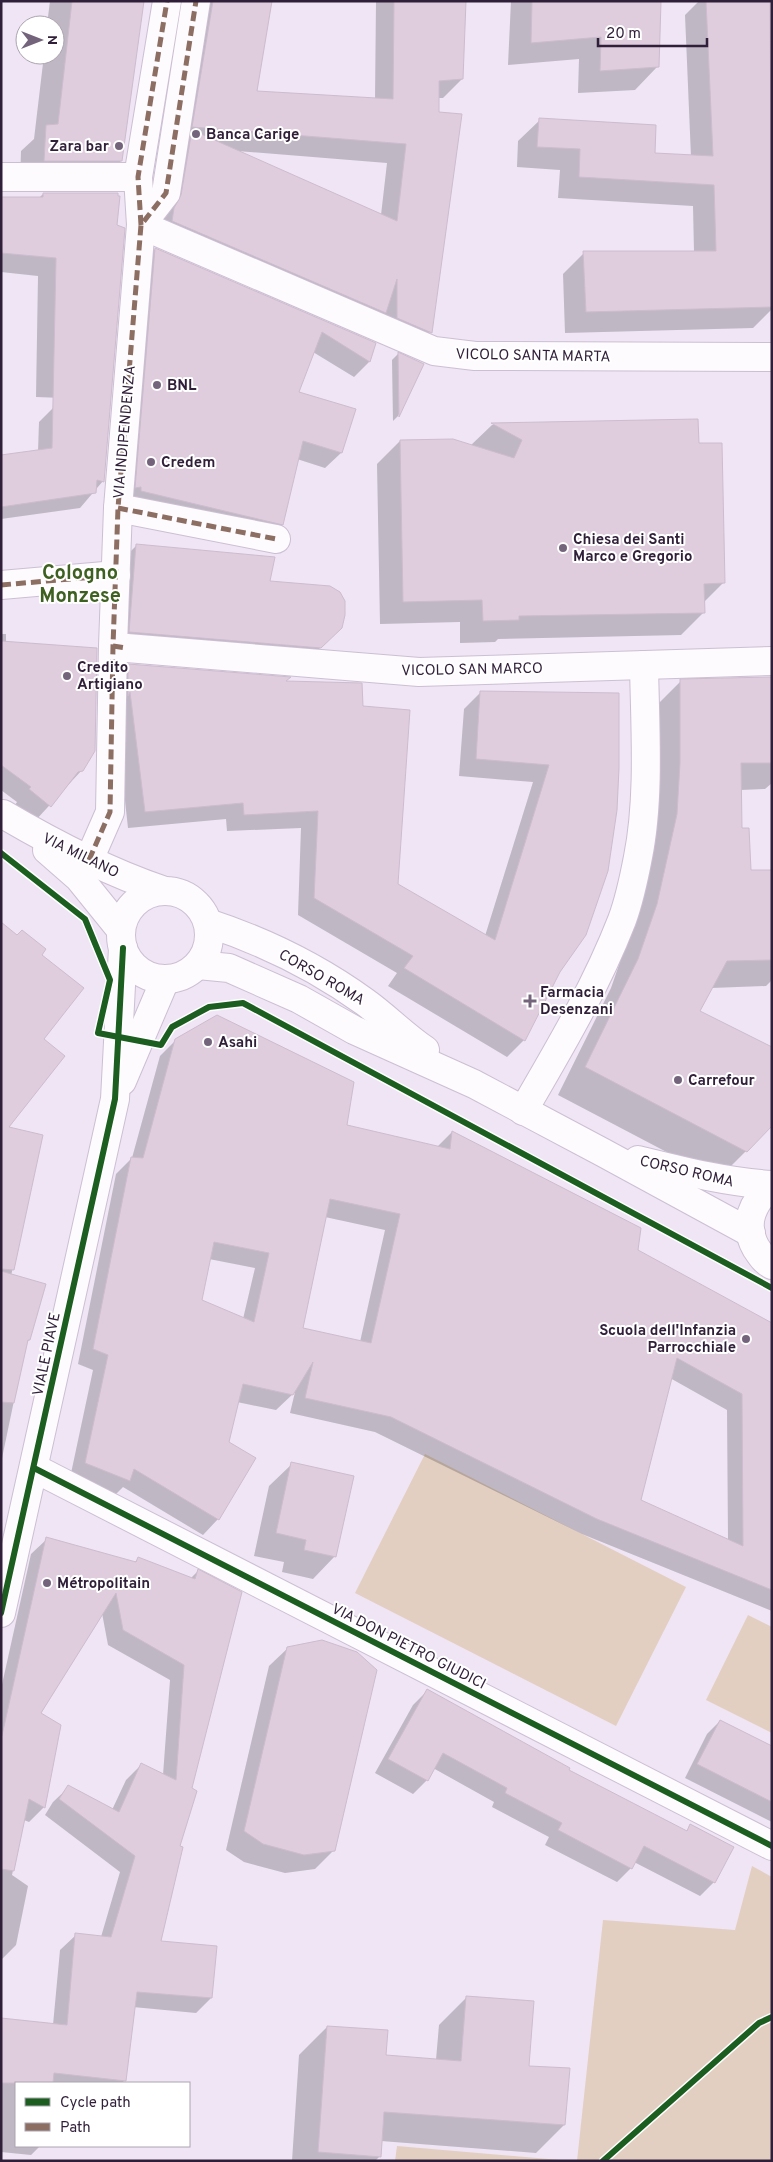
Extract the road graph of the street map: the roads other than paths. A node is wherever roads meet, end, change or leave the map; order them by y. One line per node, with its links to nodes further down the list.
1 (167, 1): 4 (street, VIA INDIPENDENZA)
2 (196, 1): 5 (street)
3 (1, 177): 4 (street)
4 (138, 177): 5 (street, VIA INDIPENDENZA)
5 (140, 225): 6 (street, VICOLO SANTA MARTA); 7 (street, VIA INDIPENDENZA)
6 (772, 357)
7 (118, 508): 8 (street, VIA INDIPENDENZA); 9 (street)
8 (276, 539)
9 (116, 575): 10 (street); 11 (street)
10 (1, 585)
11 (120, 647): 13 (street, VICOLO SAN MARCO); 15 (street)
12 (772, 660): 13 (street, VICOLO SAN MARCO)
13 (644, 665): 23 (street)
14 (2, 813): 15 (street, VIA MILANO); 18 (street, VIA MILANO)
15 (90, 860): 16 (street, VIA MILANO)
16 (162, 890): 17 (street); 18 (street)
17 (208, 922): 19 (street); 21 (street, CORSO ROMA)
18 (122, 939): 20 (street); 22 (street, VIALE PIAVE)
19 (198, 965): 20 (street); 21 (street, CORSO ROMA)
20 (165, 980): 22 (street, VIALE PIAVE)
21 (474, 1084): 23 (street, CORSO ROMA)
22 (115, 1099): 28 (street, VIALE PIAVE)
23 (523, 1111): 24 (street, CORSO ROMA)
24 (602, 1152): 25 (street, CORSO ROMA); 26 (street, CORSO ROMA)
25 (772, 1185): 26 (street, CORSO ROMA)
26 (751, 1234): 27 (street, CORSO ROMA)
27 (772, 1265)
28 (34, 1468): 29 (street, VIALE PIAVE); 30 (street, VIA DON PIETRO GIUDICI)
29 (1, 1614)
30 (772, 1846)

